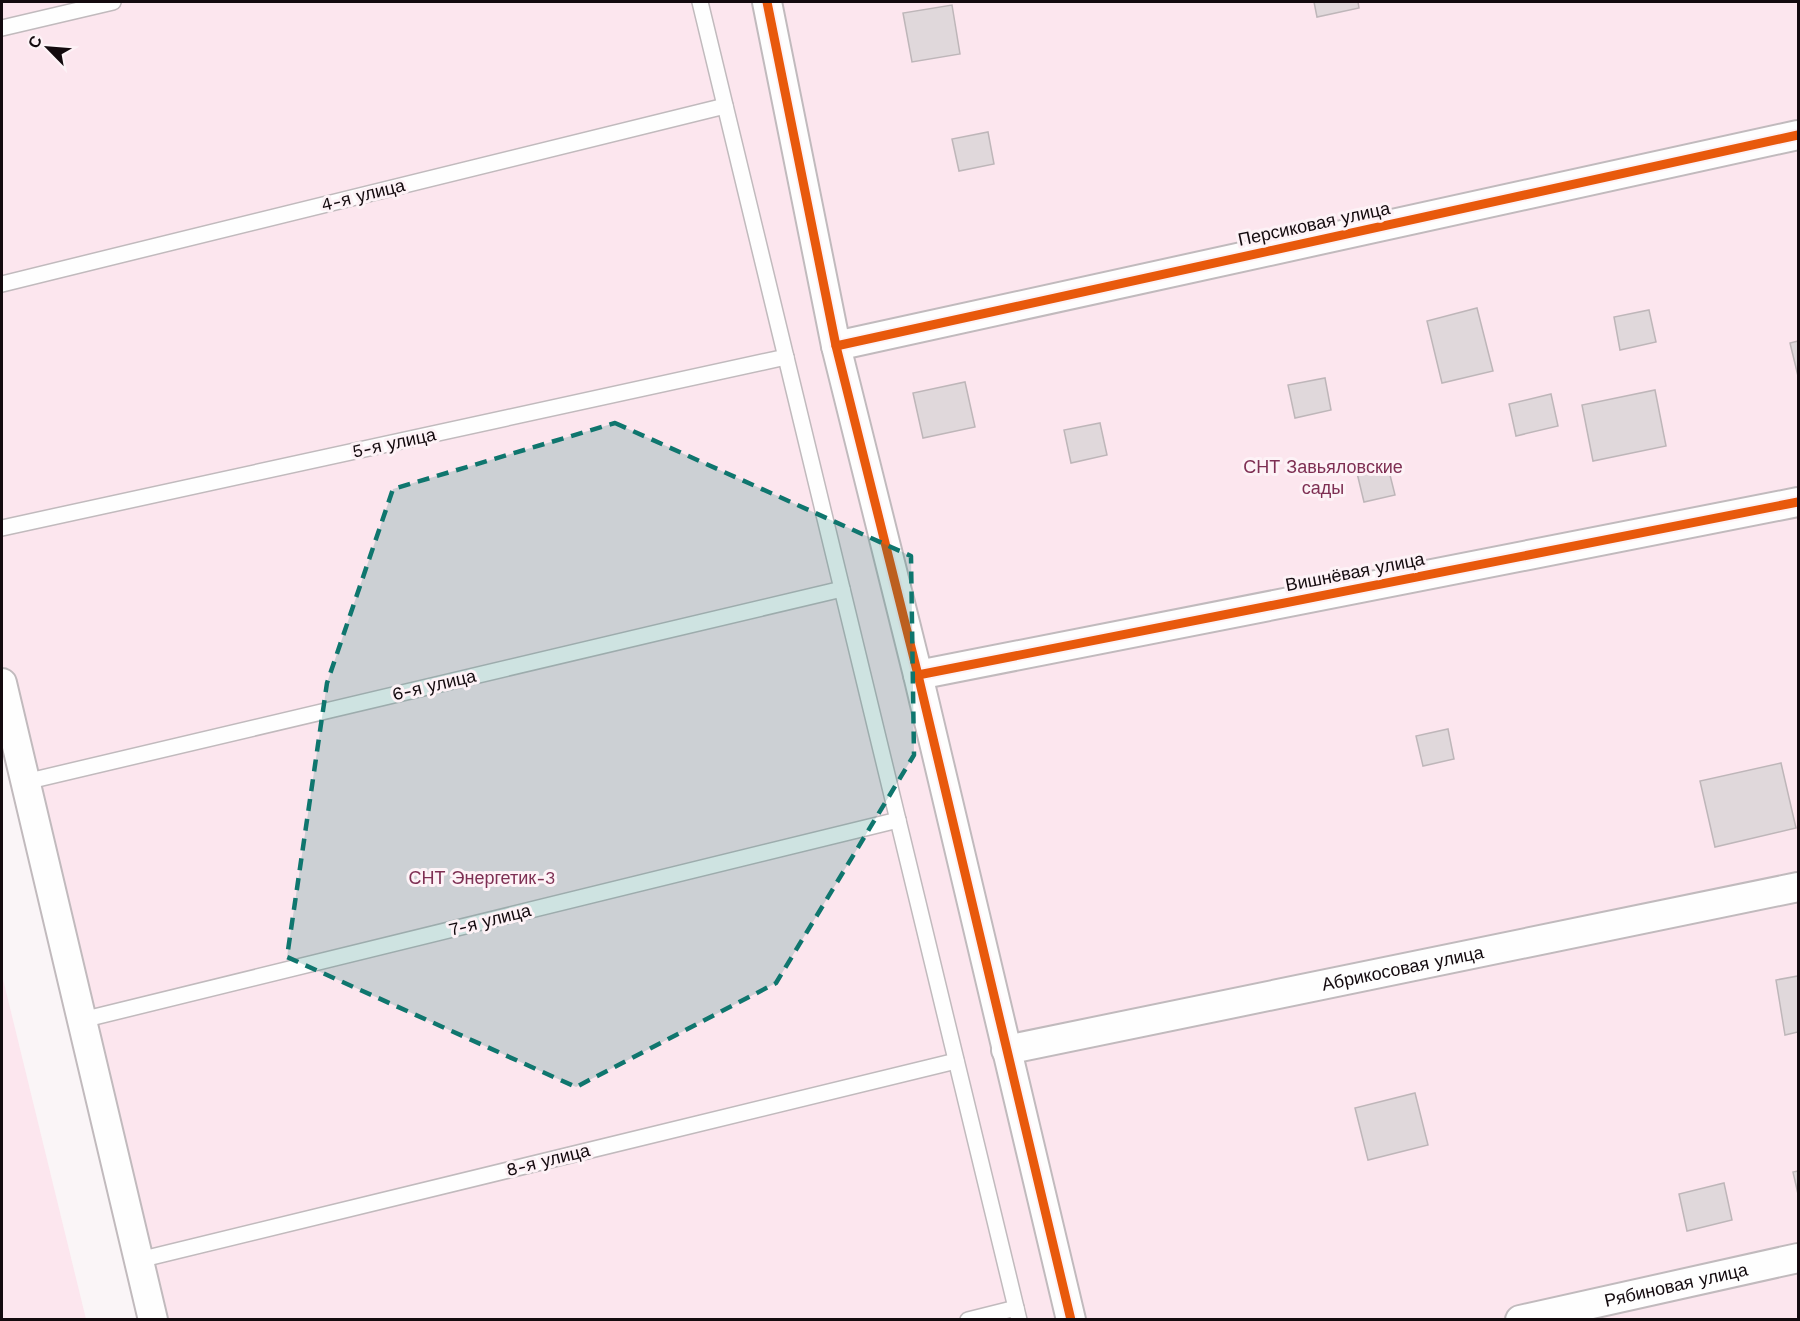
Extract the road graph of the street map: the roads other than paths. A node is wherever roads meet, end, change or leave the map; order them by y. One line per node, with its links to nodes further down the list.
1 (113, 2): 4 (lane)
2 (700, 2): 5 (lane)
3 (767, 2): 8 (street)
4 (2, 28)
5 (725, 106): 7 (lane, 4-я улица); 9 (lane)
6 (1798, 135): 8 (street, Персиковая улица)
7 (2, 284)
8 (836, 346): 13 (street)
9 (786, 357): 11 (lane, 5-я улица); 12 (lane)
10 (1798, 502): 13 (street, Вишнёвая улица)
11 (2, 528)
12 (842, 589): 15 (lane, 6-я улица); 16 (lane)
13 (918, 675): 19 (street)
14 (2, 683): 15 (street)
15 (25, 782): 18 (street)
16 (898, 820): 18 (lane, 7-я улица); 20 (lane)
17 (1798, 887): 19 (street, Абрикосовая улица)
18 (82, 1020): 22 (street)
19 (1006, 1050): 26 (street)
20 (956, 1061): 22 (lane, 8-я улица); 23 (lane)
21 (1798, 1258): 27 (street, Рябиновая улица)
22 (139, 1260): 24 (street)
23 (1018, 1314): 25 (lane)
24 (153, 1320)
25 (968, 1320)
26 (1071, 1320)
27 (1520, 1320)

